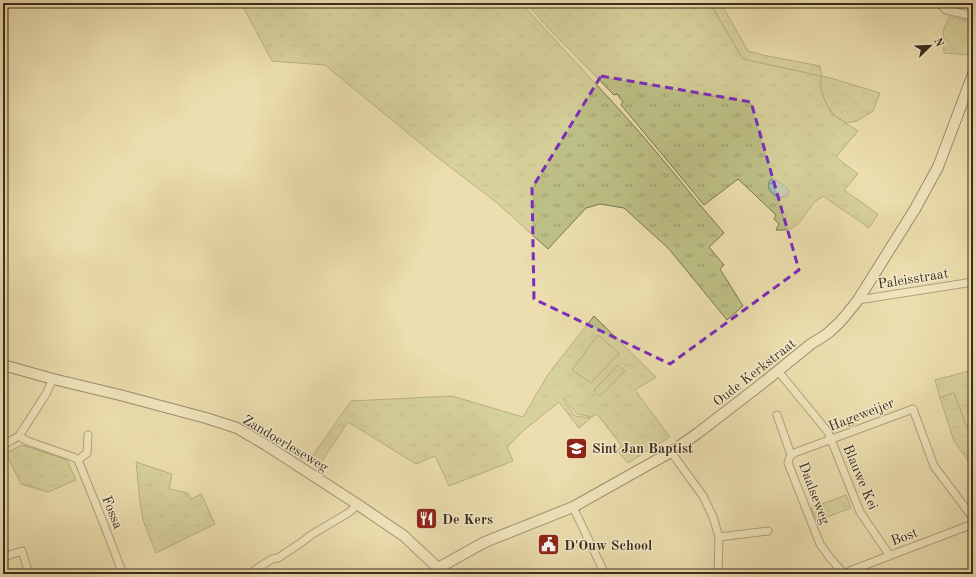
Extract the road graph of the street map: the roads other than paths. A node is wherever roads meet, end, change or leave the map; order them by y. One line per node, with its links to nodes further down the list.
1 (940, 3): 2 (street)
2 (973, 16)
3 (973, 74): 5 (street, Oude Kerkstraat)
4 (973, 282): 5 (street, Paleisstraat)
5 (858, 300): 7 (street, Oude Kerkstraat)
6 (3, 365): 8 (street, Zandoerleseweg)
7 (778, 371): 12 (street, Blauwe Kei); 14 (street, Oude Kerkstraat)
8 (53, 379): 11 (street); 17 (street, Zandoerleseweg)
9 (777, 415): 15 (street, Daalseweg)
10 (88, 435): 16 (street)
11 (19, 436): 13 (street); 16 (street)
12 (831, 439): 15 (street, Hageweijer); 19 (street, Hageweijer); 23 (street, Blauwe Kei)
13 (3, 445)
14 (671, 452): 18 (street, Oude Kerkstraat); 22 (street)
15 (791, 455): 31 (street, Daalseweg)
16 (78, 460): 27 (street, Fossa)
17 (357, 504): 26 (street, Zandoerleseweg); 28 (street)
18 (573, 508): 26 (street, Oude Kerkstraat); 29 (street)
19 (973, 518)
20 (973, 524): 23 (street, Bost)
21 (768, 531): 22 (street)
22 (719, 537): 30 (street)
23 (890, 556): 31 (street, Bost)
24 (3, 557): 25 (street)
25 (28, 571)
26 (437, 571)
27 (123, 574)
28 (251, 574)
29 (605, 574)
30 (718, 574)
31 (845, 574)

